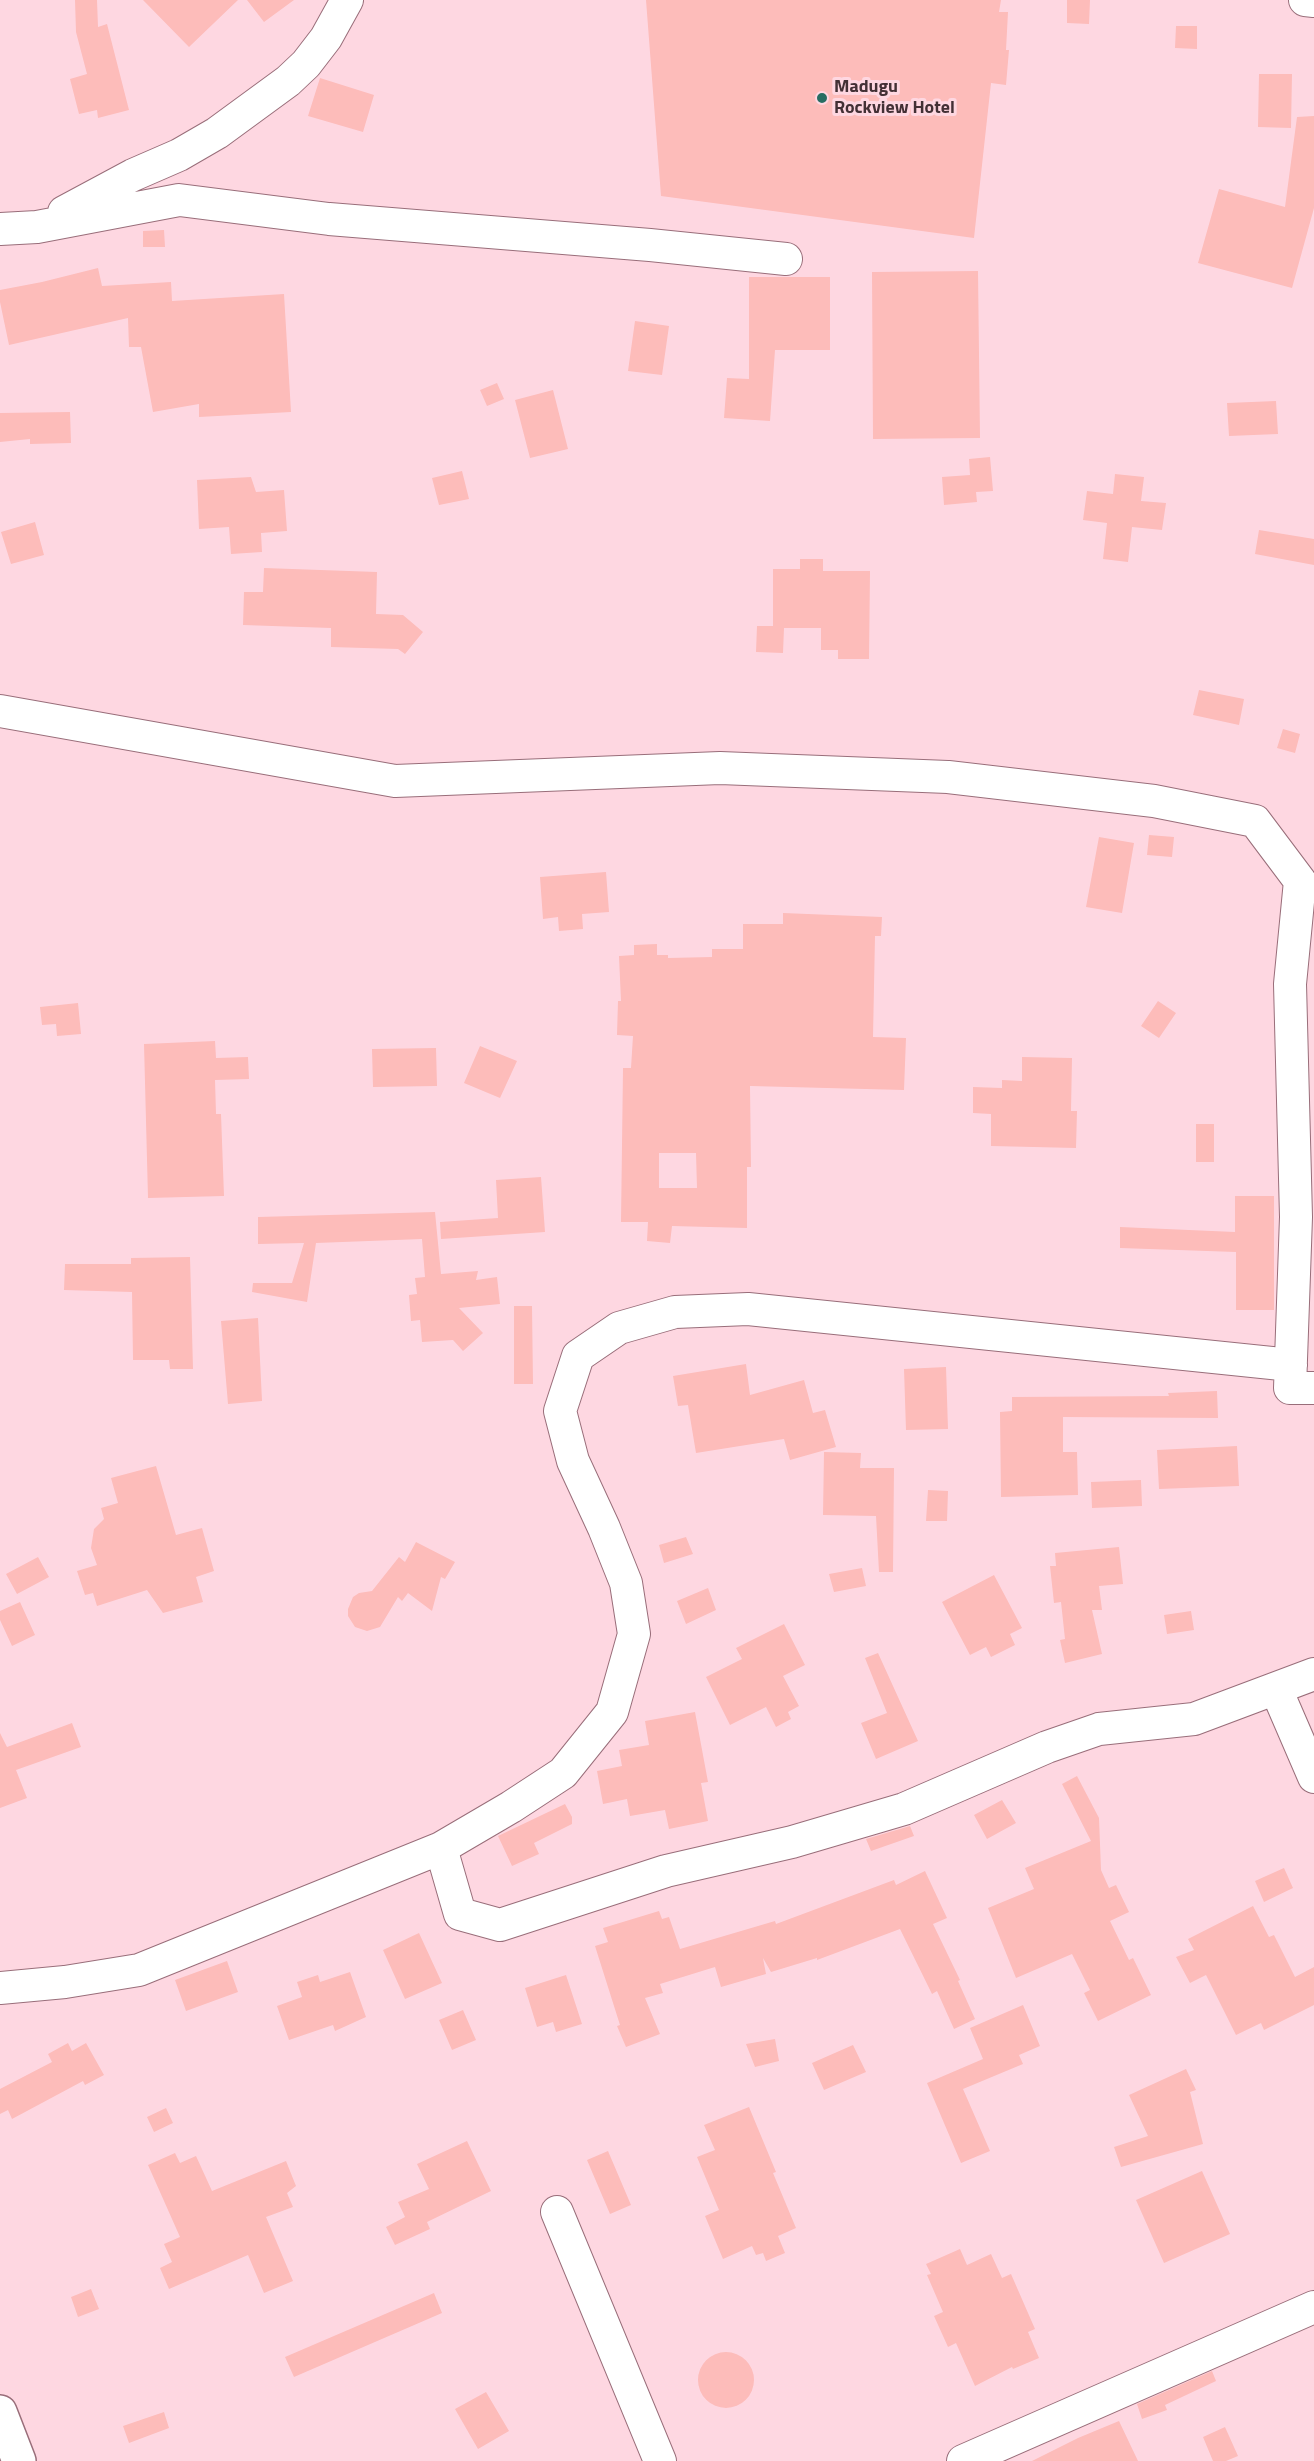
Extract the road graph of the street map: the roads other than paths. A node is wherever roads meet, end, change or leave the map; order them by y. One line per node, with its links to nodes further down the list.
1 (347, 0): 4 (street)
2 (1305, 0): 3 (street)
3 (1314, 1)
4 (37, 227): 5 (street); 6 (street)
5 (0, 229)
6 (786, 259)
7 (0, 711): 8 (street)
8 (1291, 1365): 9 (street); 13 (street)
9 (1314, 1388)
10 (1314, 1674): 11 (street)
11 (1276, 1689): 12 (street); 13 (street)
12 (1314, 1777)
13 (441, 1848): 14 (street)
14 (0, 1988)
15 (557, 2212): 19 (street)
16 (1314, 2307): 20 (street)
17 (0, 2412): 18 (main road)
18 (19, 2461)
19 (660, 2461)
20 (963, 2461)

